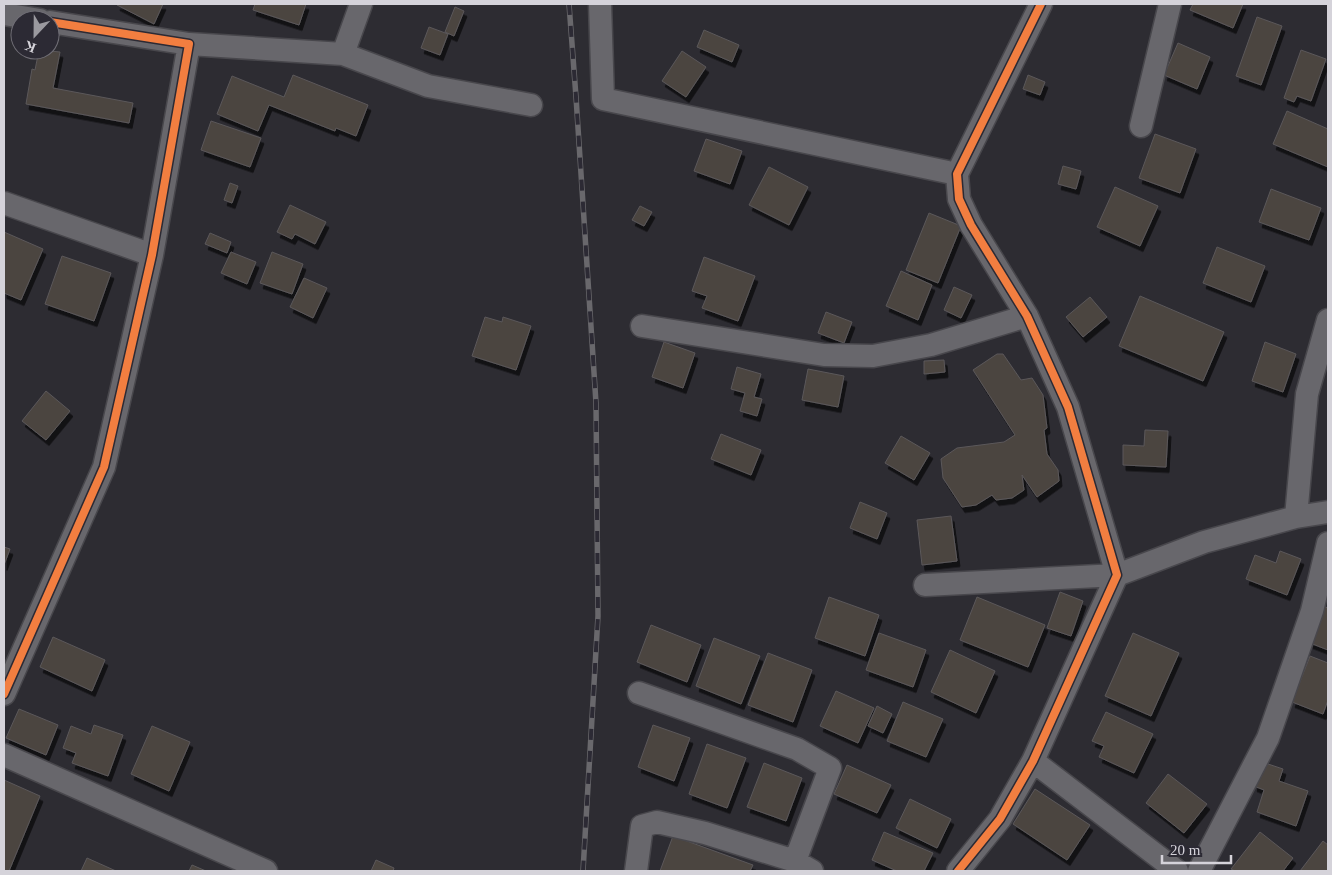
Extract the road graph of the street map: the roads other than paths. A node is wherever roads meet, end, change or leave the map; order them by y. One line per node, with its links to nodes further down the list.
1 (361, 4): 7 (street)
2 (600, 4): 10 (street)
3 (1041, 4): 10 (street)
4 (1170, 4): 9 (street)
5 (60, 24): 6 (street)
6 (189, 44): 7 (street); 12 (street)
7 (343, 54): 8 (street)
8 (532, 105)
9 (1141, 126)
10 (957, 174): 13 (street)
11 (4, 203): 12 (street)
12 (152, 255): 22 (street)
13 (1027, 316): 15 (street); 19 (street)
14 (1328, 320): 17 (street)
15 (642, 326)
16 (1328, 512): 17 (street)
17 (1296, 517): 19 (street)
18 (1328, 543): 30 (street)
19 (1116, 575): 20 (street); 24 (street)
20 (925, 584)
21 (639, 693): 25 (street)
22 (4, 694)
23 (4, 756): 26 (street)
24 (1033, 761): 28 (street); 29 (street)
25 (804, 866): 27 (street)
26 (266, 871)
27 (636, 871)
28 (958, 871)
29 (1177, 871)
30 (1199, 871)

